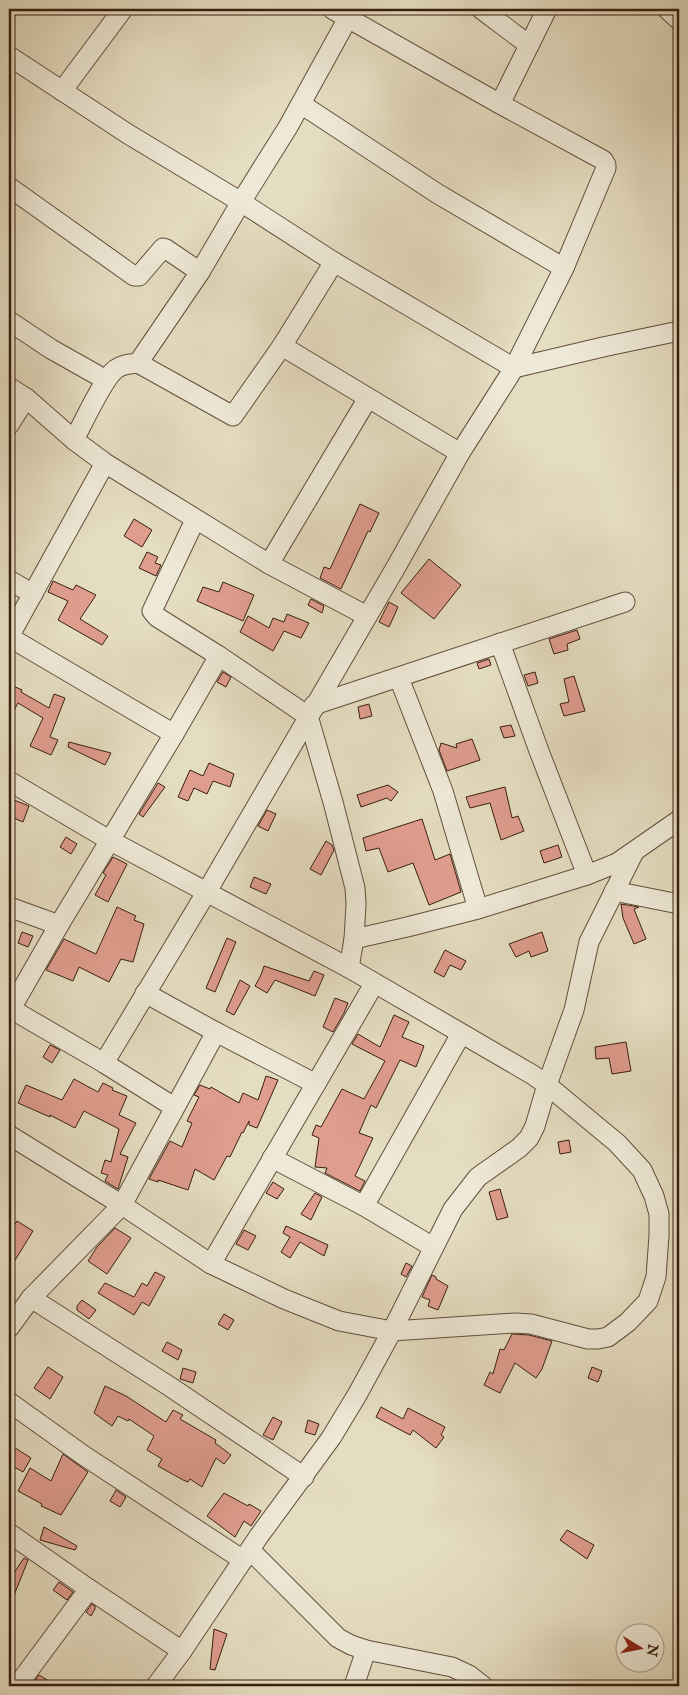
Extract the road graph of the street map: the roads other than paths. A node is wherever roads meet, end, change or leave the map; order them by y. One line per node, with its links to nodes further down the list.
1 (123, 9): 9 (street)
2 (481, 9): 7 (street)
3 (547, 9): 7 (street)
4 (667, 9): 6 (street)
5 (344, 12): 10 (street); 11 (street)
6 (679, 20)
7 (529, 45): 11 (street)
8 (9, 56): 9 (street)
9 (62, 91): 13 (street)
10 (301, 104): 13 (street); 15 (street)
11 (500, 104): 15 (street)
12 (9, 187): 16 (street)
13 (241, 202): 14 (street); 16 (street)
14 (334, 262): 19 (street); 21 (street)
15 (564, 268): 21 (street)
16 (200, 272): 20 (street)
17 (9, 321): 22 (street)
18 (679, 331): 21 (street)
19 (282, 346): 20 (street); 25 (street)
20 (138, 363): 22 (street)
21 (514, 368): 28 (street)
22 (106, 380): 27 (street)
23 (9, 388): 24 (street)
24 (26, 398): 26 (street); 27 (street)
25 (368, 398): 28 (street); 31 (street)
26 (9, 425)
27 (74, 440): 29 (street)
28 (460, 453): 35 (street)
29 (105, 464): 30 (street); 33 (street)
30 (195, 520): 31 (street); 38 (street)
31 (269, 564): 35 (street)
32 (9, 580): 33 (street)
33 (33, 594): 36 (street)
34 (625, 602): 37 (street)
35 (367, 616): 40 (street)
36 (9, 637): 41 (street)
37 (500, 643): 39 (street); 46 (street)
38 (219, 656): 40 (street); 41 (street)
39 (400, 678): 40 (street); 51 (street)
40 (311, 711): 48 (street); 53 (street)
41 (174, 734): 44 (street)
42 (9, 780): 44 (street)
43 (679, 820): 45 (street)
44 (109, 840): 48 (street); 52 (street)
45 (634, 852): 46 (street); 47 (street)
46 (587, 875): 51 (street)
47 (614, 891): 49 (street); 62 (street)
48 (206, 892): 54 (street); 56 (street)
49 (679, 904)
50 (9, 907): 52 (street)
51 (478, 909): 53 (street)
52 (58, 925): 57 (street)
53 (354, 939): 54 (street)
54 (349, 968): 55 (street)
55 (374, 984): 59 (street); 61 (street)
56 (145, 992): 58 (street); 60 (street)
57 (10, 1010): 60 (street)
58 (216, 1032): 61 (street); 63 (street)
59 (461, 1034): 62 (street); 67 (street)
60 (104, 1063): 63 (street)
61 (316, 1084): 65 (street)
62 (547, 1085): 68 (street); 72 (street)
63 (174, 1108): 66 (street)
64 (10, 1140): 66 (street)
65 (272, 1158): 67 (street); 69 (street)
66 (122, 1205): 69 (street); 70 (street)
67 (364, 1206): 68 (street)
68 (434, 1247): 72 (street)
69 (211, 1264): 72 (street)
70 (31, 1298): 71 (street); 74 (street)
71 (9, 1328)
72 (392, 1331): 74 (street)
73 (9, 1402): 76 (street)
74 (304, 1476): 76 (street)
75 (9, 1533): 77 (street)
76 (246, 1555): 78 (street); 79 (street)
77 (89, 1589): 79 (street); 80 (street)
78 (366, 1650): 82 (street); 83 (street)
79 (182, 1651): 81 (street)
80 (17, 1686)
81 (156, 1686)
82 (354, 1686)
83 (483, 1686)

